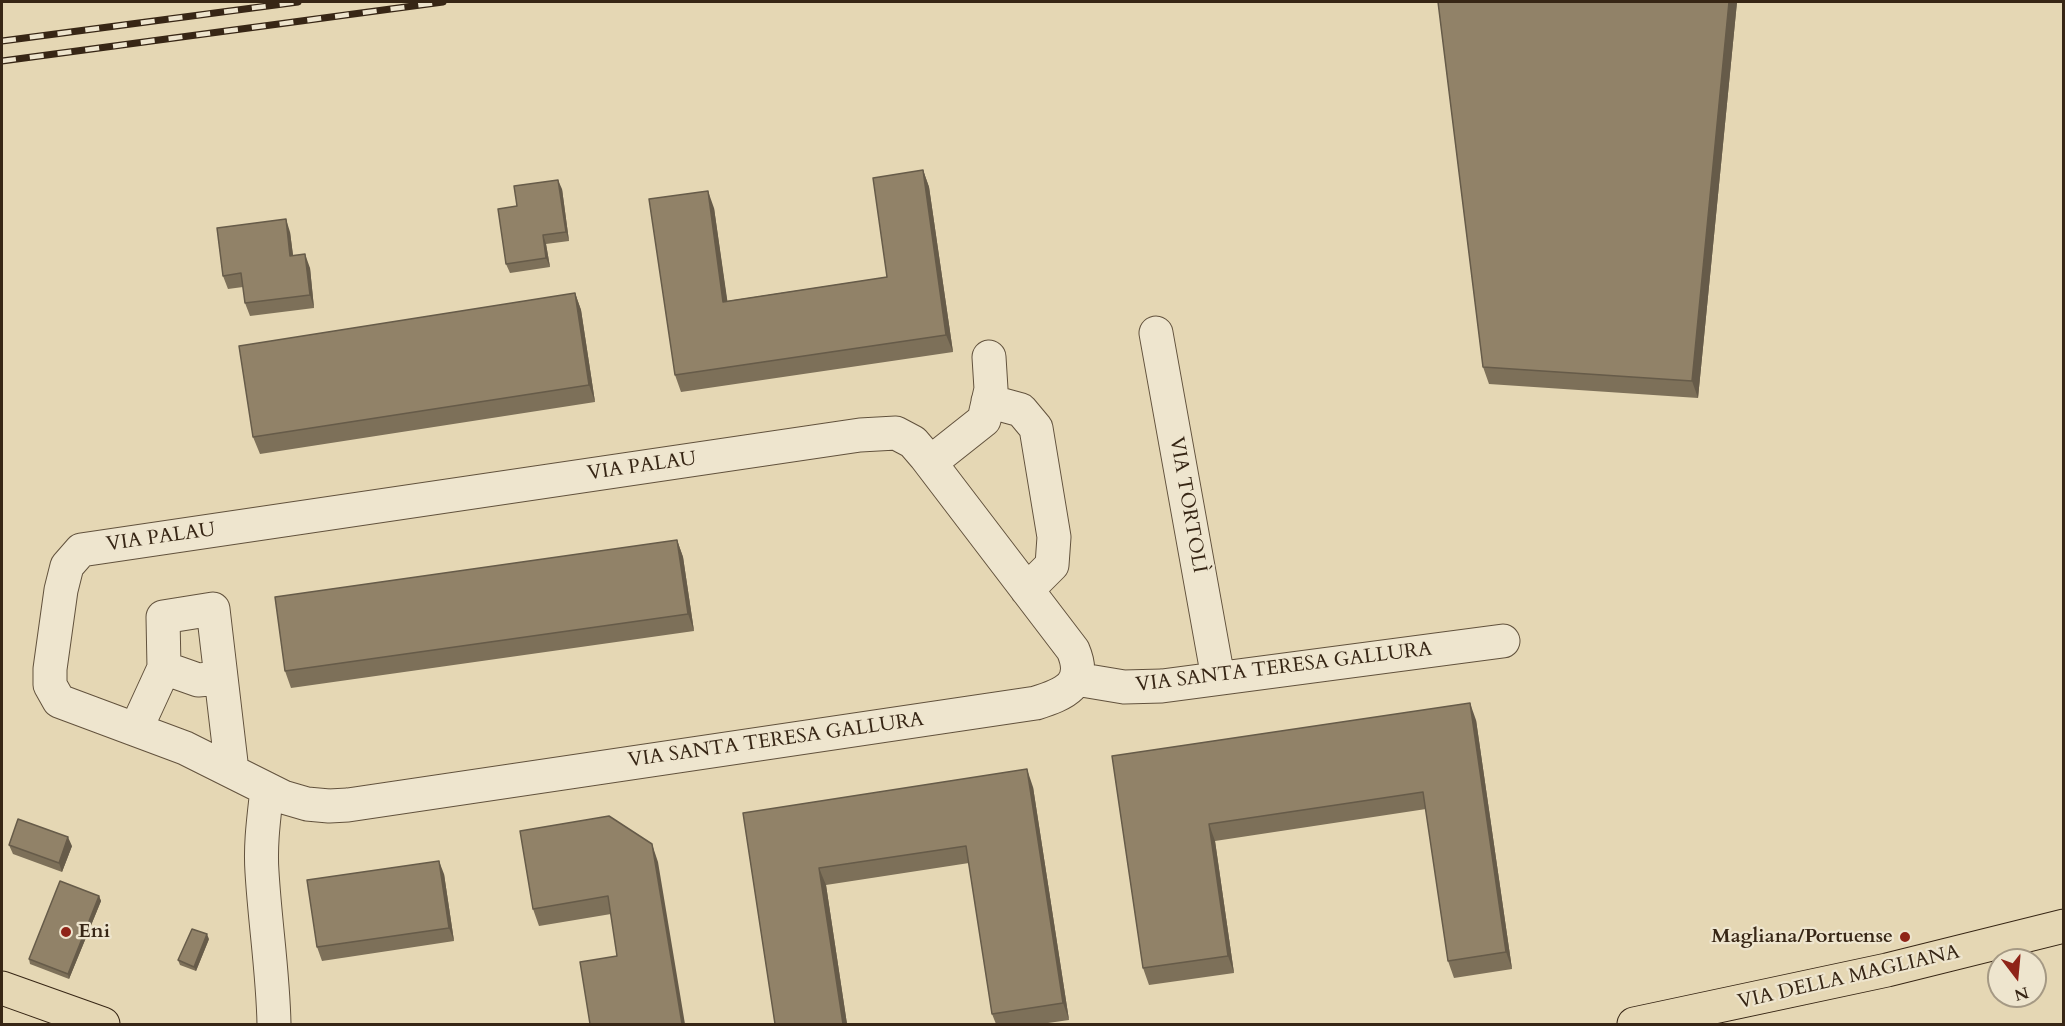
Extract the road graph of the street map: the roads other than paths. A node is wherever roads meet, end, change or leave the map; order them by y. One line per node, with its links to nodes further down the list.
1 (1156, 333): 9 (street, VIA TORTOLÌ)
2 (989, 357): 3 (street)
3 (988, 401): 4 (street); 5 (street)
4 (931, 462): 5 (street, VIA PALAU); 11 (street, VIA PALAU)
5 (1027, 590): 10 (street, VIA PALAU)
6 (1503, 641): 9 (street, VIA SANTA TERESA GALLURA)
7 (164, 668): 8 (street); 8 (street); 12 (street)
8 (221, 678): 13 (street)
9 (1218, 678): 10 (street, VIA SANTA TERESA GALLURA)
10 (1076, 679): 14 (street, VIA SANTA TERESA GALLURA)
11 (59, 701): 12 (street, VIA SANTA TERESA GALLURA)
12 (136, 729): 13 (street, VIA SANTA TERESA GALLURA)
13 (232, 771): 14 (street, VIA SANTA TERESA GALLURA)
14 (267, 789): 18 (street)
15 (2064, 926): 19 (main road, VIA DELLA MAGLIANA)
16 (2, 988): 17 (main road)
17 (103, 1024)
18 (274, 1024)
19 (1634, 1024)

